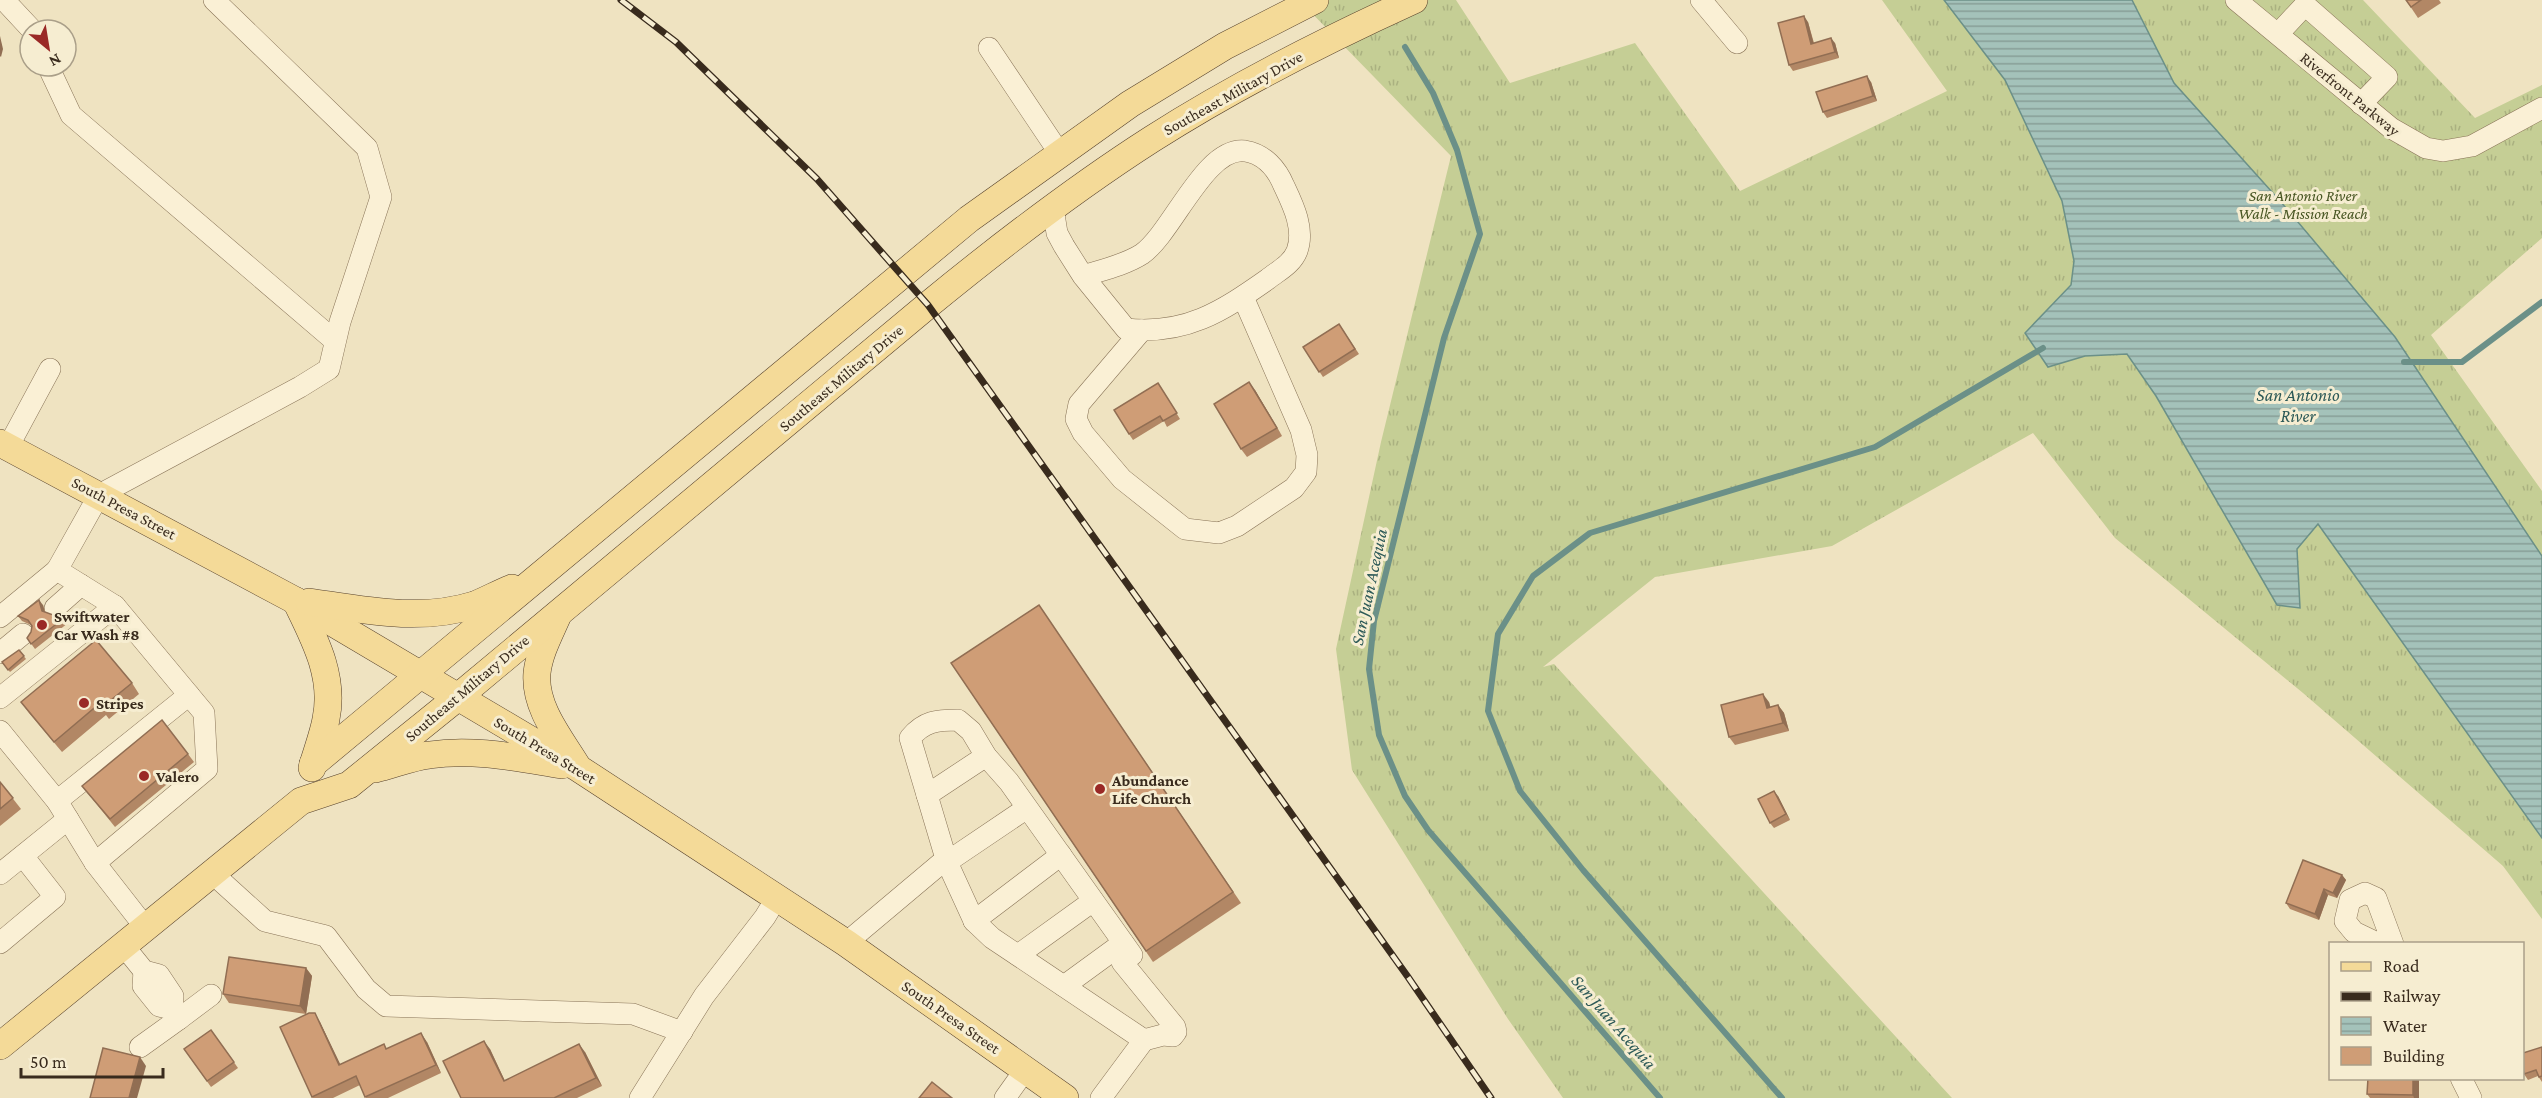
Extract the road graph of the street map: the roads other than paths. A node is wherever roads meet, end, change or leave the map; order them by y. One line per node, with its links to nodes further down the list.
1 (4, 0): 7 (street)
2 (214, 0): 20 (street)
3 (1316, 0): 14 (main road)
4 (1414, 0): 16 (main road, Southeast Military Drive)
5 (1701, 0): 9 (street)
6 (2236, 0): 8 (street, Riverfront Parkway)
7 (21, 18)
8 (2278, 34): 12 (street, Riverfront Parkway); 12 (street)
9 (1737, 43)
10 (988, 48): 14 (street)
11 (54, 78): 20 (street)
12 (2361, 104): 13 (street, Riverfront Parkway)
13 (2540, 114)
14 (1060, 154): 15 (main road)
15 (1031, 175): 16 (main road); 25 (main road)
16 (1053, 208): 17 (street); 30 (main road, Southeast Military Drive)
17 (1083, 276): 18 (street); 19 (street)
18 (1243, 297): 19 (street); 19 (street)
19 (1142, 330)
20 (335, 341): 23 (street)
21 (50, 369): 22 (street)
22 (4, 445): 23 (main road, South Presa Street)
23 (99, 495): 24 (street); 27 (main road, South Presa Street)
24 (57, 570): 26 (street); 31 (street)
25 (543, 574): 27 (main road); 34 (main road)
26 (81, 585): 28 (street); 29 (street)
27 (296, 600): 34 (main road, South Presa Street); 40 (main road)
28 (115, 606): 35 (street); 37 (street)
29 (55, 608)
30 (559, 613): 36 (main road, Southeast Military Drive); 41 (main road)
31 (0, 617)
32 (23, 634): 33 (street)
33 (0, 653)
34 (422, 675): 36 (main road, South Presa Street); 40 (main road)
35 (189, 695): 46 (street); 49 (street)
36 (458, 697): 41 (main road, South Presa Street); 42 (main road, Southeast Military Drive)
37 (0, 698)
38 (1, 734): 46 (street)
39 (986, 756): 43 (street); 43 (street); 45 (street)
40 (313, 764): 44 (main road)
41 (578, 768): 42 (main road); 53 (main road, South Presa Street)
42 (364, 772): 44 (main road, Southeast Military Drive)
43 (927, 795): 50 (street)
44 (301, 801): 51 (main road, Southeast Military Drive)
45 (1027, 808): 47 (street); 50 (street)
46 (63, 810): 48 (street); 49 (street)
47 (1061, 855): 54 (street); 55 (street)
48 (23, 856): 52 (street); 59 (street)
49 (95, 862): 56 (street)
50 (947, 862): 55 (street); 60 (street)
51 (212, 873): 56 (main road, Southeast Military Drive); 67 (street)
52 (0, 874)
53 (777, 897): 60 (main road, South Presa Street); 67 (street)
54 (1093, 901): 61 (street); 63 (street)
55 (974, 921): 63 (street)
56 (145, 927): 62 (main road, Southeast Military Drive)
57 (2375, 942): 58 (street)
58 (2391, 942)
59 (0, 943)
60 (846, 943): 71 (main road, South Presa Street)
61 (1123, 943): 64 (street); 68 (street)
62 (123, 945): 66 (street); 69 (main road, Southeast Military Drive)
63 (1017, 955): 64 (street)
64 (1064, 986): 68 (street)
65 (211, 996): 66 (street)
66 (176, 1014): 70 (street)
67 (682, 1032): 73 (street)
68 (1144, 1040): 76 (street)
69 (0, 1046)
70 (140, 1047)
71 (1025, 1070): 74 (street); 75 (main road, South Presa Street)
72 (2462, 1080): 77 (street)
73 (640, 1098)
74 (1005, 1098)
75 (1065, 1098)
76 (1101, 1098)
77 (2471, 1098)

